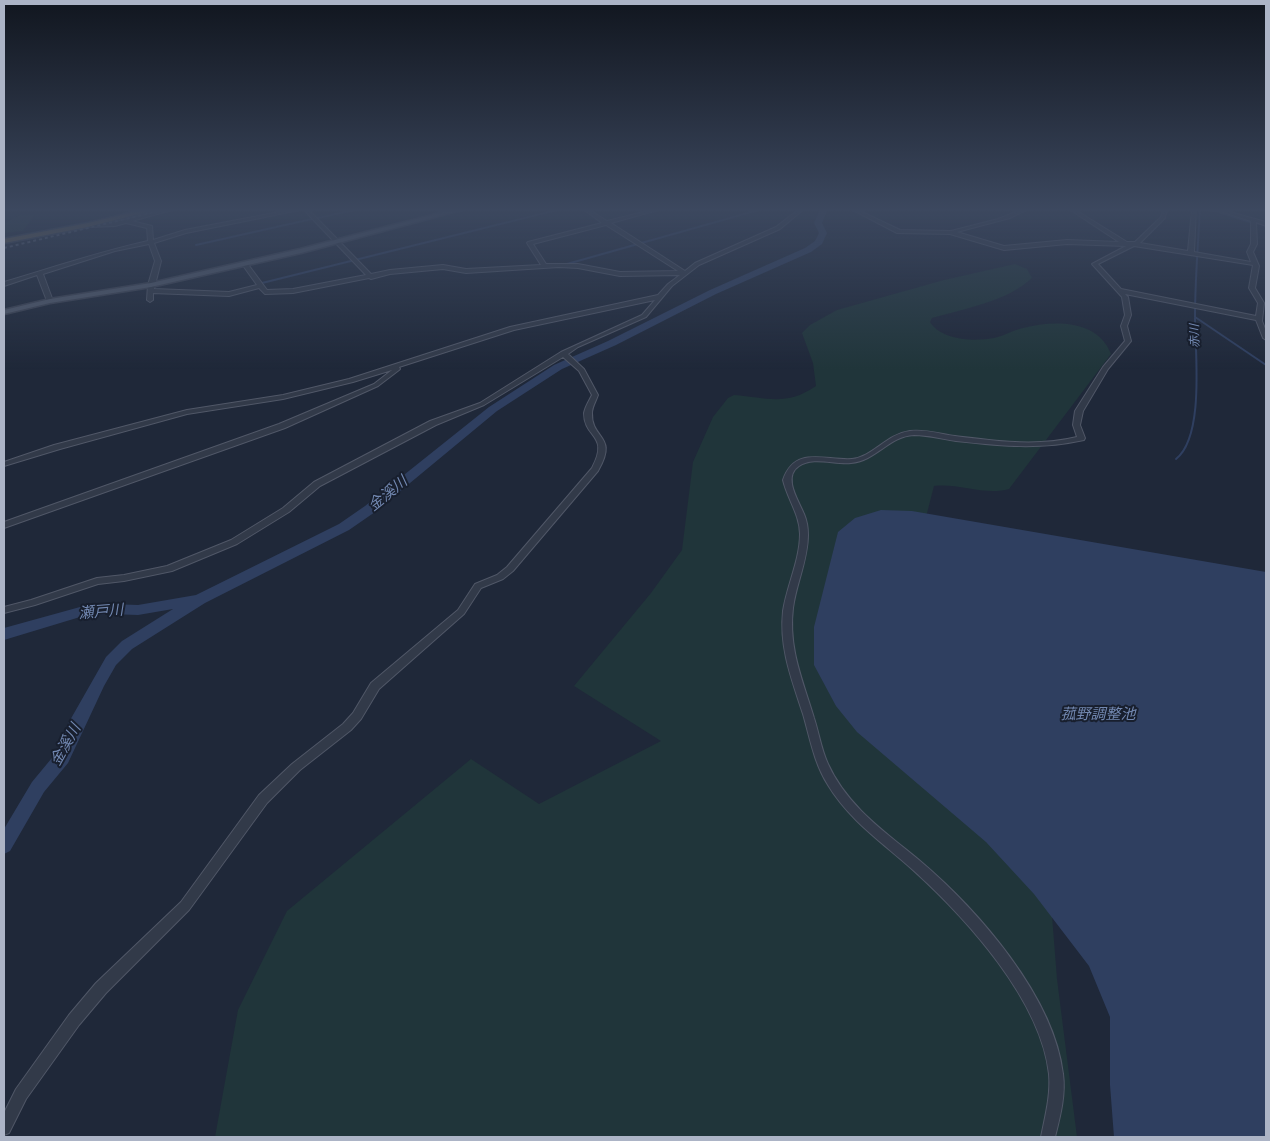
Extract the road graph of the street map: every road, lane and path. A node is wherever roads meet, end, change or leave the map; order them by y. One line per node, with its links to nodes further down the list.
1 (73, 262): 13 (street)
2 (158, 262): 18 (street)
3 (252, 262): 10 (main road)
4 (356, 262): 15 (street)
5 (542, 262): 12 (street)
6 (669, 262): 14 (street)
7 (702, 262): 14 (street)
8 (1099, 262): 19 (street)
9 (1245, 262): 11 (street)
10 (245, 264): 17 (street); 18 (main road)
11 (1255, 264): 24 (street)
12 (544, 265): 14 (street); 15 (street)
13 (39, 272): 16 (street); 22 (street)
14 (685, 273): 20 (street)
15 (371, 277): 17 (street)
16 (4, 284)
17 (260, 286): 18 (street)
18 (151, 288): 21 (street); 22 (main road)
19 (1121, 291): 24 (street); 32 (street)
20 (659, 297): 26 (street); 27 (street)
21 (150, 300)
22 (50, 301): 23 (main road)
23 (4, 312)
24 (1260, 319): 25 (street)
25 (1266, 338)
26 (564, 354): 30 (street); 31 (street)
27 (401, 365): 28 (street); 29 (street)
28 (4, 464)
29 (4, 525)
30 (4, 610)
31 (4, 1128)
32 (1048, 1137)

